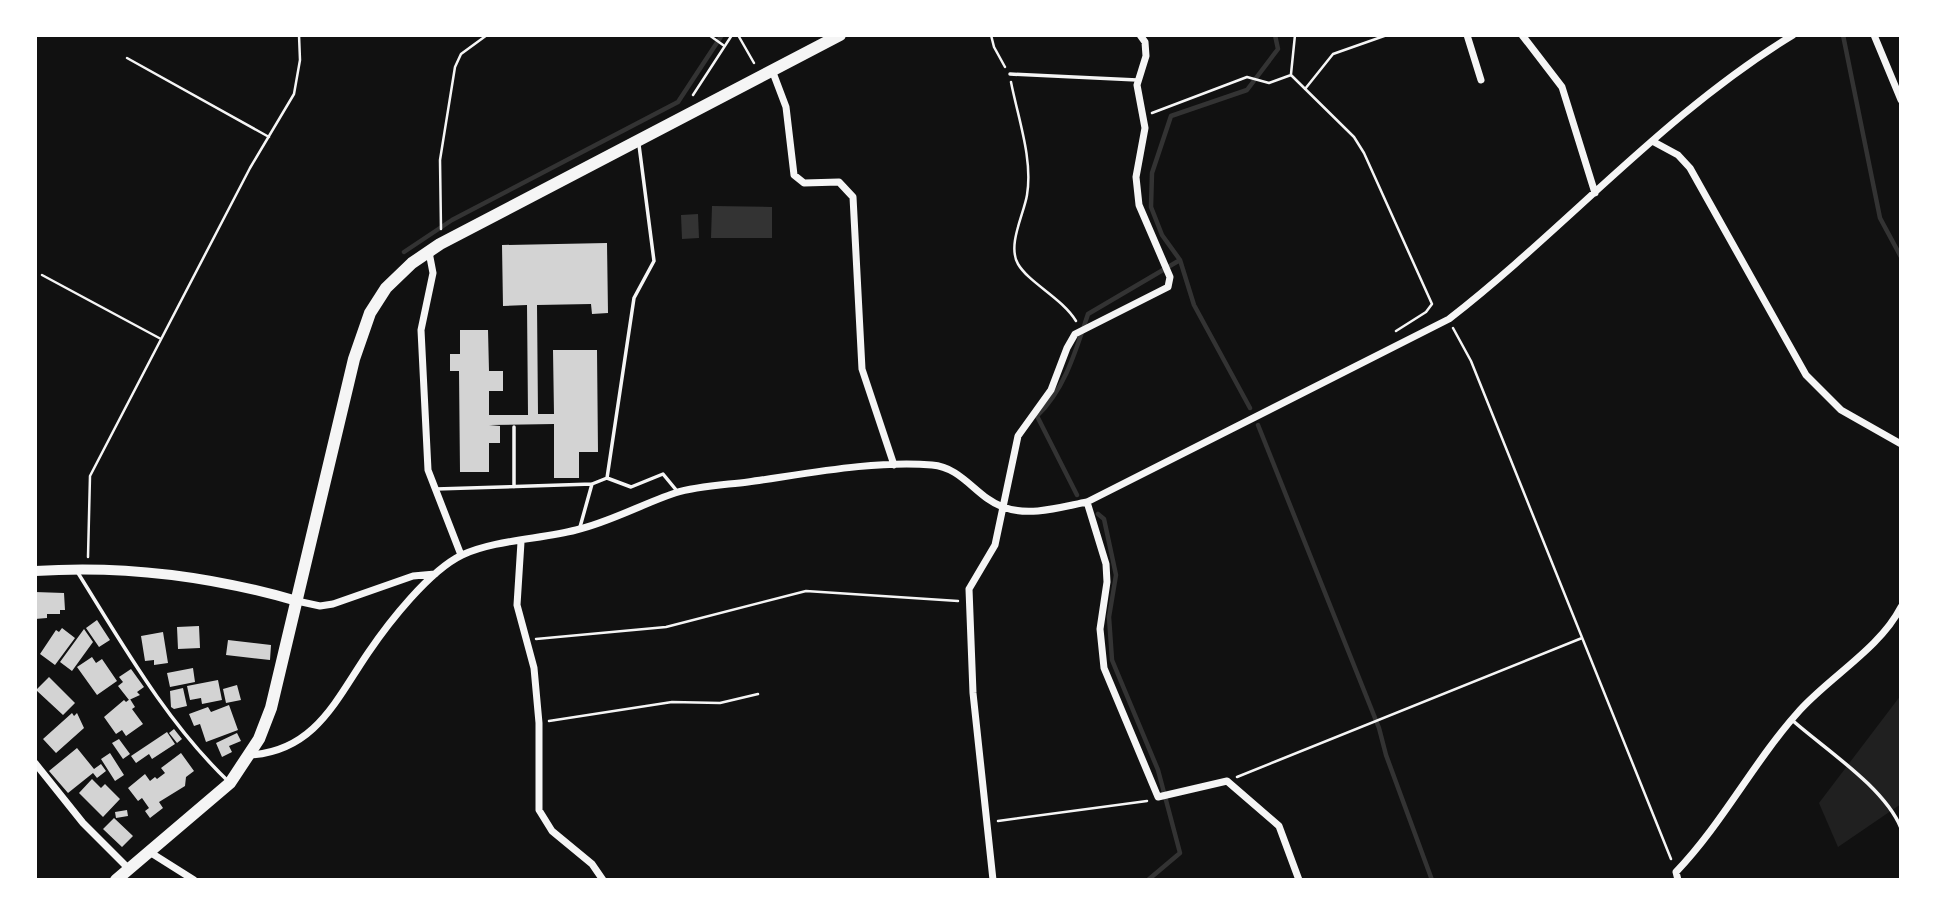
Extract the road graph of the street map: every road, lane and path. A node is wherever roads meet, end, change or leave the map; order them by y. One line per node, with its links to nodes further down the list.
1 (299, 35): 26 (path)
2 (487, 35): 30 (path)
3 (709, 35): 15 (path)
4 (732, 35): 15 (path)
5 (738, 35): 17 (path)
6 (840, 35): 17 (main road)
7 (991, 35): 18 (path)
8 (1140, 35): 20 (street)
9 (1295, 35): 19 (path)
10 (1387, 35): 22 (path)
11 (1467, 35): 21 (street)
12 (1522, 35): 29 (street)
13 (1793, 35): 28 (street)
14 (1874, 35): 23 (street)
15 (723, 45): 24 (path)
16 (127, 58): 26 (path)
17 (767, 72): 24 (main road); 38 (street)
18 (1010, 74): 20 (lane); 33 (path)
19 (1291, 75): 22 (path); 25 (path)
20 (1139, 80): 25 (street)
21 (1481, 80)
22 (1305, 89): 35 (path)
23 (1901, 100)
24 (685, 114): 27 (main road)
25 (1143, 117): 33 (street)
26 (269, 137): 34 (path)
27 (637, 139): 30 (main road); 39 (lane)
28 (1654, 142): 29 (street); 37 (street)
29 (1595, 193): 32 (street)
30 (435, 248): 42 (street); 53 (main road)
31 (42, 275): 34 (path)
32 (1449, 318): 35 (street); 56 (path)
33 (1080, 331): 45 (street)
34 (161, 340): 50 (path)
35 (1389, 348): 44 (street)
36 (514, 428): 41 (lane)
37 (1901, 444)
38 (894, 465): 43 (street); 45 (street)
39 (607, 478): 40 (lane); 43 (lane)
40 (592, 484): 41 (lane); 46 (lane)
41 (514, 487): 42 (lane)
42 (436, 489): 48 (street)
43 (678, 492): 46 (street)
44 (1087, 502): 45 (street); 65 (street)
45 (1002, 507): 54 (street)
46 (579, 529): 47 (street)
47 (521, 542): 48 (street); 57 (street)
48 (461, 555): 52 (street)
49 (75, 568): 50 (main road); 51 (main road); 64 (lane)
50 (88, 568): 53 (main road)
51 (35, 571)
52 (436, 573): 53 (street); 61 (street)
53 (297, 601): 61 (main road)
54 (967, 601): 57 (path); 66 (street)
55 (1901, 607): 59 (street)
56 (1581, 638): 63 (path); 70 (path)
57 (526, 640): 60 (street)
58 (758, 694): 60 (path)
59 (1793, 720): 67 (lane); 70 (street)
60 (539, 723): 73 (street)
61 (250, 755): 64 (main road)
62 (35, 763): 69 (street)
63 (1227, 781): 65 (street); 75 (street)
64 (230, 783): 68 (main road)
65 (1158, 796): 66 (path)
66 (988, 823): 74 (street)
67 (1901, 828)
68 (148, 851): 69 (main road); 72 (street)
69 (128, 868): 71 (main road)
70 (1677, 876)
71 (116, 880)
72 (194, 880)
73 (603, 880)
74 (993, 880)
75 (1299, 880)

